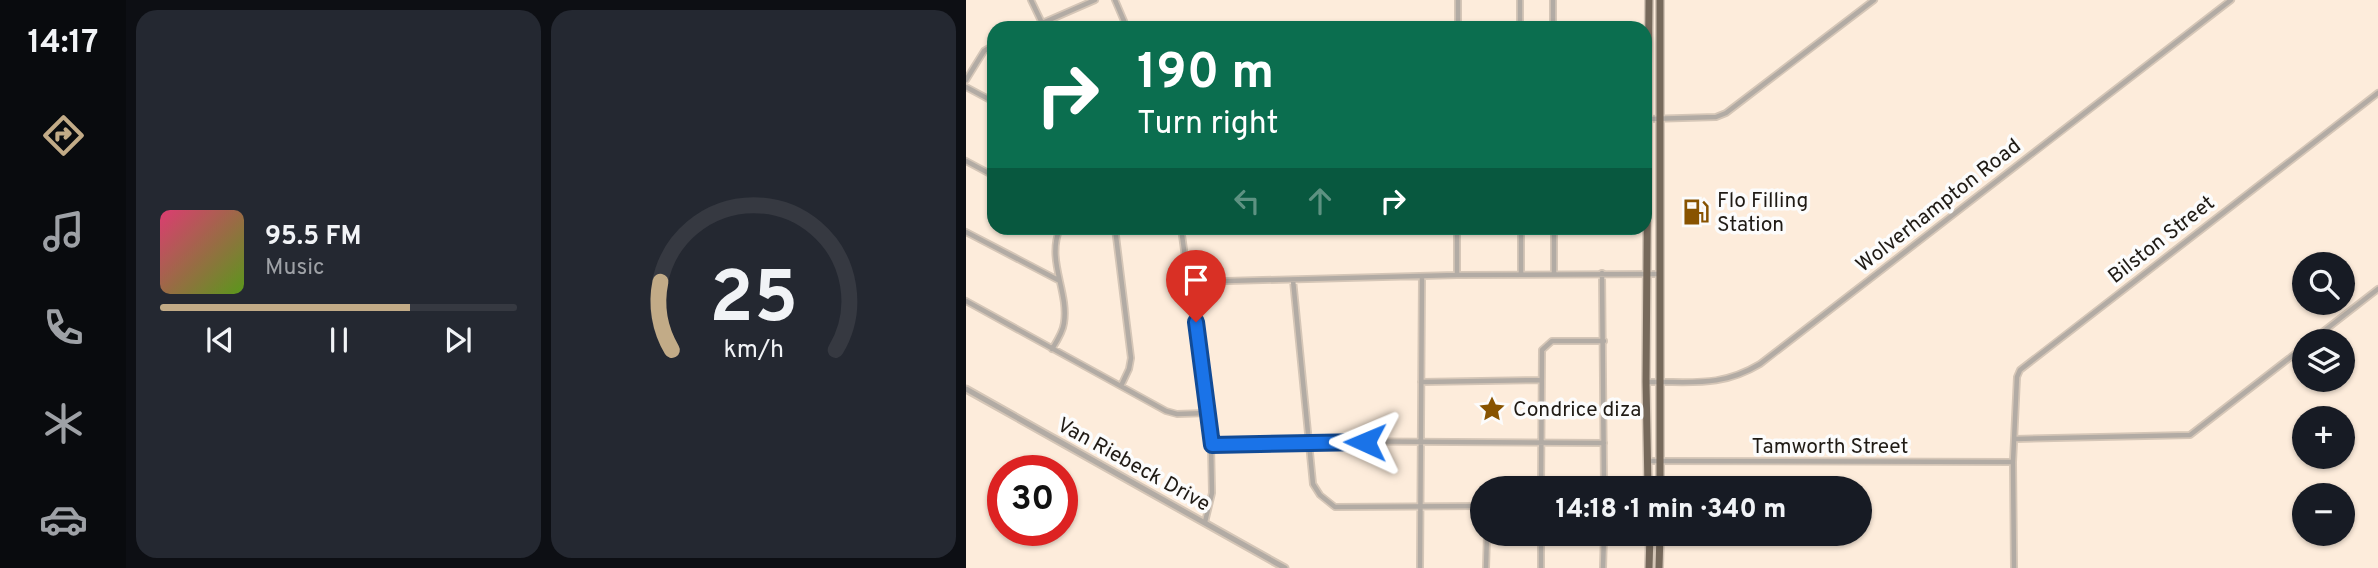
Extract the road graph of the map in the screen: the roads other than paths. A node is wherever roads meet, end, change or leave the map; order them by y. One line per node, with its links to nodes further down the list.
1 (1031, 0): 11 (street)
2 (1095, 0): 12 (street)
3 (1115, 0): 13 (street)
4 (1458, 0): 14 (street)
5 (1520, 0): 15 (street)
6 (1553, 0): 16 (street)
7 (1649, 0): 17 (highway)
8 (1660, 0): 24 (highway)
9 (1874, 0): 24 (street)
10 (2231, 0): 54 (street, Wolverhampton Road)
11 (1041, 21)
12 (1047, 21)
13 (1124, 21)
14 (1458, 21)
15 (1520, 21)
16 (1553, 21)
17 (1649, 21)
18 (987, 49): 19 (street)
19 (966, 80)
20 (966, 87): 22 (street)
21 (2378, 93): 58 (street, Bilston Street)
22 (987, 98)
23 (1652, 119): 24 (street)
24 (1661, 119): 39 (highway)
25 (966, 160): 26 (street)
26 (987, 172)
27 (966, 232): 42 (street)
28 (1058, 235): 42 (street)
29 (1116, 235): 55 (street)
30 (1182, 235): 44 (street)
31 (1457, 235): 40 (street)
32 (1521, 235): 37 (street)
33 (1554, 235): 35 (street)
34 (1647, 235): 38 (highway)
35 (1554, 273): 36 (street); 37 (street)
36 (1602, 273): 38 (street); 48 (street)
37 (1521, 274): 40 (street)
38 (1646, 274): 39 (street); 53 (highway)
39 (1659, 274): 54 (highway)
40 (1457, 275): 41 (street)
41 (1422, 276): 43 (street); 52 (street)
42 (1058, 280): 49 (street)
43 (1293, 280): 44 (street); 59 (street)
44 (1190, 282): 57 (street)
45 (2378, 289): 47 (street)
46 (966, 301): 49 (street)
47 (2326, 329)
48 (1604, 341): 51 (street); 61 (street)
49 (1052, 349): 55 (street)
50 (2292, 356): 58 (street)
51 (1541, 380): 52 (street); 62 (street)
52 (1422, 382): 60 (street)
53 (1646, 382): 54 (street, Wolverhampton Road); 64 (highway)
54 (1659, 382): 65 (highway)
55 (1121, 386): 57 (street)
56 (966, 389): 73 (street, Van Riebeck Drive)
57 (1207, 413): 63 (street)
58 (2015, 439): 66 (street, Bilston Street)
59 (1310, 441): 60 (street); 63 (street); 71 (street)
60 (1421, 443): 62 (street); 71 (street)
61 (1604, 443): 62 (street); 68 (street)
62 (1541, 444): 67 (street)
63 (1212, 445): 73 (street)
64 (1647, 460): 65 (street, Tamworth Street); 69 (highway)
65 (1660, 461): 66 (street, Tamworth Street); 70 (highway)
66 (2013, 462): 86 (street, Bilston Street)
67 (1541, 476)
68 (1604, 476)
69 (1648, 476)
70 (1660, 476)
71 (1419, 505): 72 (street); 80 (street)
72 (1470, 506)
73 (1205, 522): 79 (street, Van Riebeck Drive)
74 (1487, 546): 81 (street)
75 (1541, 546): 82 (street)
76 (1604, 546): 83 (street)
77 (1650, 546): 84 (highway)
78 (1660, 546): 85 (highway)
79 (1285, 568)
80 (1420, 568)
81 (1486, 568)
82 (1541, 568)
83 (1603, 568)
84 (1649, 568)
85 (1659, 568)
86 (2014, 568)

